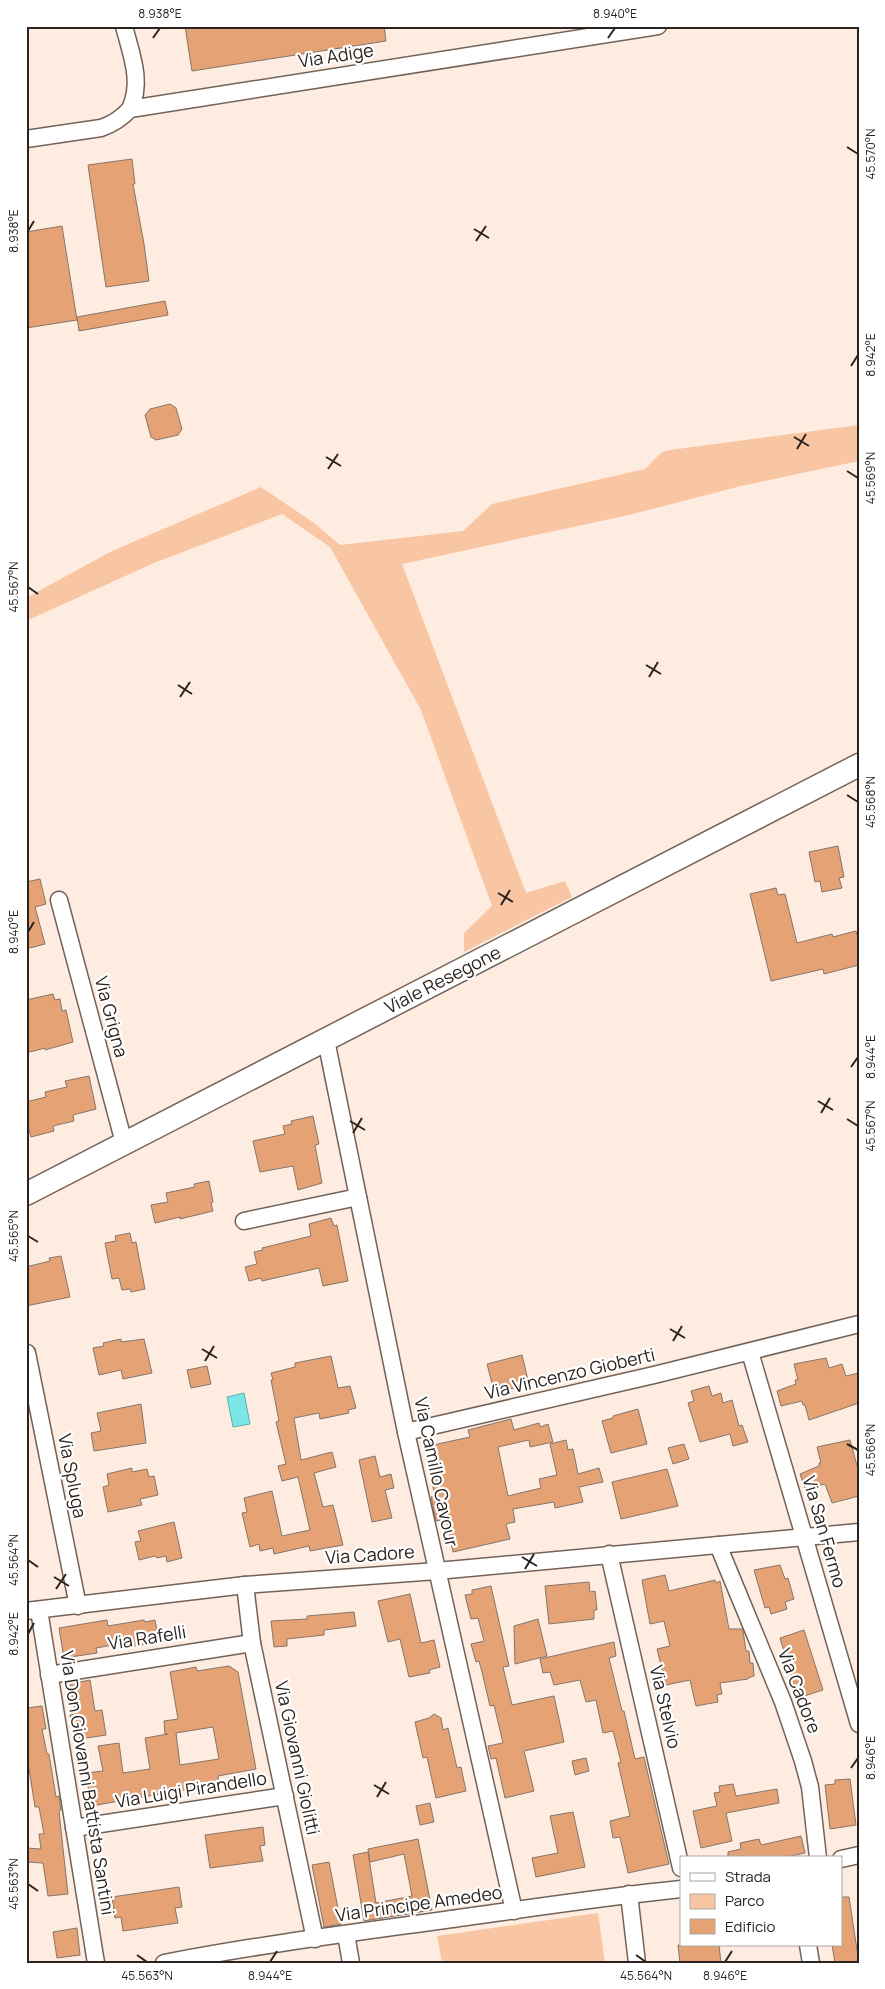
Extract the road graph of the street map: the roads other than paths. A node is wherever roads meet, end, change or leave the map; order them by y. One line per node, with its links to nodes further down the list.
1 (124, 26): 3 (street)
2 (649, 27): 3 (street, Via Adige)
3 (130, 109): 4 (street, Via Adige)
4 (26, 139)
5 (859, 765): 7 (street, Viale Resegone)
6 (59, 900): 8 (street, Via Grigna)
7 (326, 1040): 8 (street, Viale Resegone); 10 (street, Via Camillo Cavour)
8 (124, 1143): 9 (street, Viale Resegone)
9 (26, 1194)
10 (358, 1196): 11 (street); 15 (street, Via Camillo Cavour)
11 (244, 1221)
12 (859, 1324): 13 (street, Via Vincenzo Gioberti)
13 (750, 1352): 15 (street, Via Vincenzo Gioberti); 17 (street, Via San Fermo)
14 (27, 1353): 22 (street, Via Spluga)
15 (406, 1432): 20 (street, Via Camillo Cavour)
16 (859, 1532): 17 (street, Via Cadore)
17 (805, 1537): 18 (street, Via Cadore); 26 (street, Via San Fermo)
18 (718, 1545): 19 (street, Via Cadore); 30 (street, Via Cadore)
19 (609, 1554): 20 (street, Via Cadore); 32 (street, Via Stelvio)
20 (437, 1571): 21 (street, Via Cadore); 35 (street, Via Camillo Cavour)
21 (245, 1584): 22 (street, Via Cadore); 24 (street, Via Giovanni Giolitti)
22 (78, 1606): 23 (street, Via Cadore)
23 (32, 1610): 25 (street, Via Don Giovanni Battista Santini)
24 (252, 1642): 25 (street, Via Rafelli); 27 (street, Via Giovanni Giolitti)
25 (49, 1675): 28 (street, Via Don Giovanni Battista Santini)
26 (859, 1724)
27 (285, 1796): 28 (street, Via Luigi Pirandello); 37 (street, Via Giovanni Giolitti)
28 (74, 1828): 40 (street, Via Don Giovanni Battista Santini)
29 (859, 1855): 31 (street)
30 (818, 1856)
31 (842, 1859)
32 (680, 1864)
33 (680, 1888): 34 (street, Via Principe Amedeo)
34 (629, 1894): 35 (street, Via Principe Amedeo); 43 (street)
35 (514, 1910): 36 (street, Via Principe Amedeo)
36 (346, 1934): 37 (street, Via Principe Amedeo); 42 (street)
37 (315, 1938): 39 (street, Via Principe Amedeo)
38 (808, 1946): 44 (street)
39 (221, 1958): 41 (street, Via Principe Amedeo)
40 (96, 1963)
41 (164, 1963)
42 (351, 1963)
43 (637, 1963)
44 (810, 1963)

